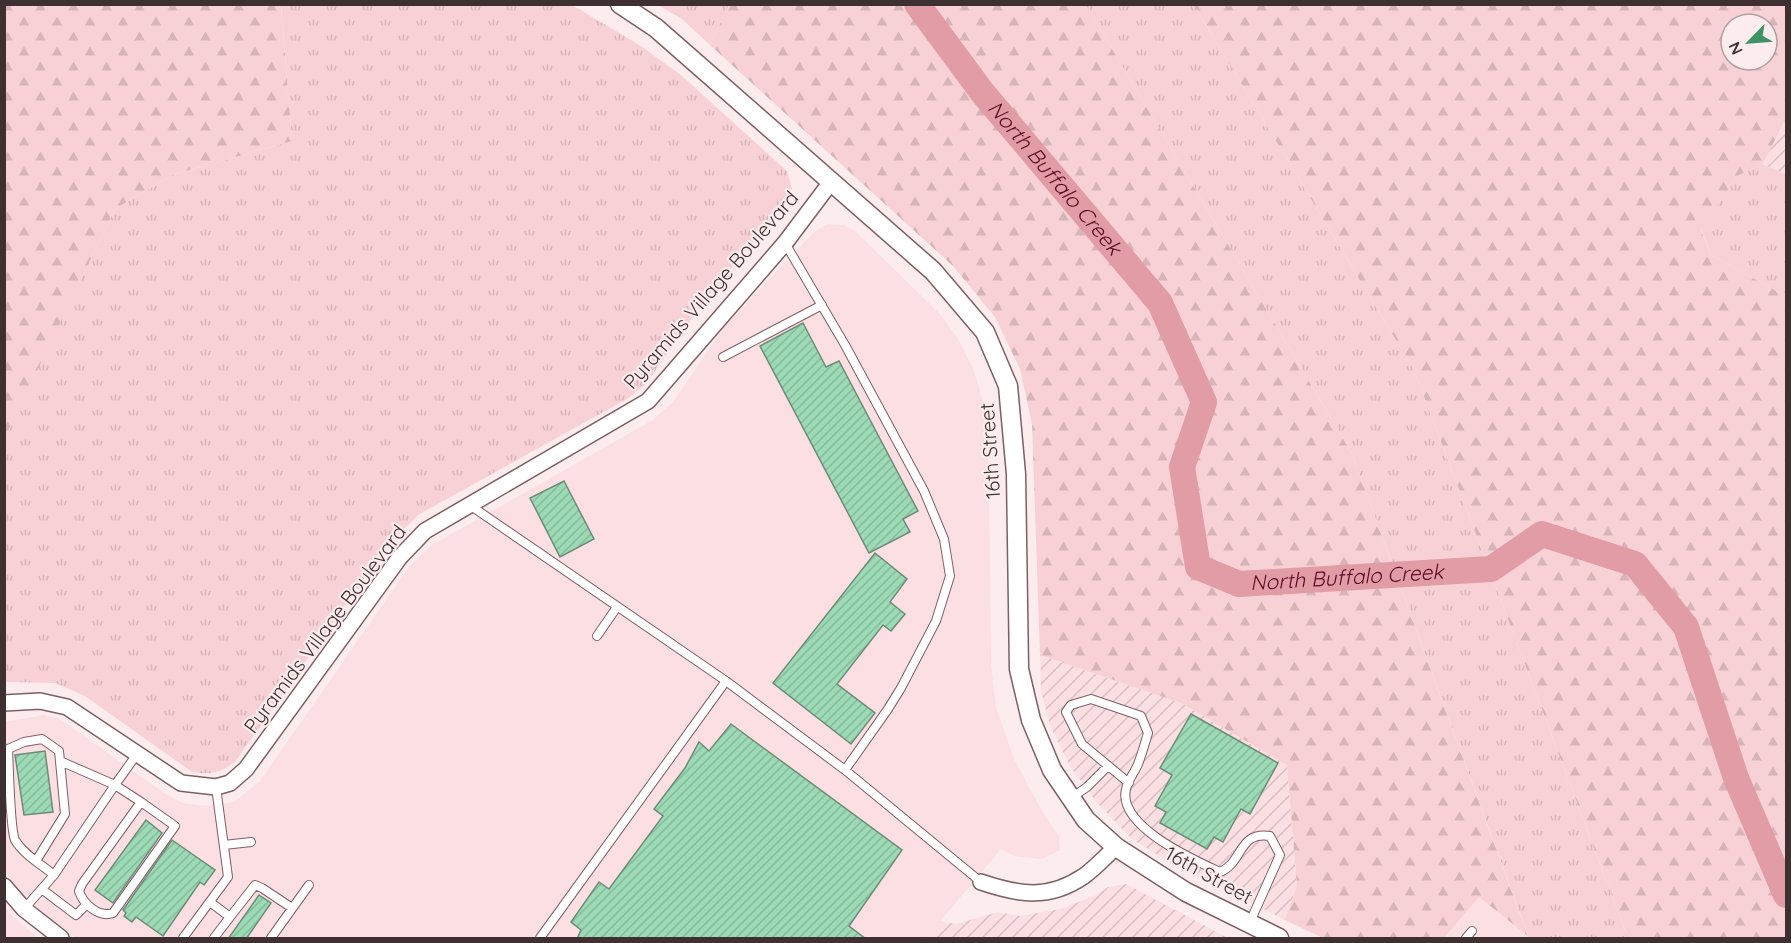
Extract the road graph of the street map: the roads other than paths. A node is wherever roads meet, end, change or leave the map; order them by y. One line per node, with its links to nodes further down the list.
1 (620, 4): 2 (street, 16th Street)
2 (831, 182): 3 (street, Pyramids Village Boulevard); 18 (street, 16th Street)
3 (785, 243): 4 (lane); 6 (street, Pyramids Village Boulevard)
4 (822, 305): 5 (lane); 14 (lane)
5 (723, 357)
6 (471, 506): 7 (lane); 17 (street, Pyramids Village Boulevard)
7 (617, 607): 8 (lane); 9 (lane)
8 (597, 636)
9 (726, 681): 14 (lane); 41 (lane)
10 (4, 703): 11 (street)
11 (137, 754): 16 (lane); 17 (street)
12 (60, 761): 16 (lane); 23 (lane); 23 (lane)
13 (1108, 766): 15 (lane); 15 (lane); 18 (lane)
14 (845, 770): 25 (lane)
15 (1129, 783): 34 (lane)
16 (114, 785): 19 (lane); 24 (lane)
17 (216, 787): 21 (lane)
18 (1071, 798): 22 (street, 16th Street)
19 (141, 802): 30 (lane); 30 (lane)
20 (251, 842): 21 (lane)
21 (224, 845): 29 (lane)
22 (1116, 847): 25 (street); 34 (street, 16th Street)
23 (36, 861): 24 (lane)
24 (54, 875): 28 (lane)
25 (981, 882)
26 (309, 885): 31 (lane)
27 (4, 886): 32 (street)
28 (43, 890): 30 (lane); 32 (lane)
29 (210, 902): 33 (lane); 38 (lane)
30 (87, 904)
31 (292, 908): 33 (lane); 40 (lane)
32 (24, 909): 37 (street)
33 (230, 917): 39 (lane)
34 (1249, 924): 36 (street, 16th Street)
35 (1472, 931): 42 (lane)
36 (1276, 938)
37 (61, 939)
38 (183, 939)
39 (214, 939)
40 (271, 939)
41 (540, 939)
42 (1466, 939)

